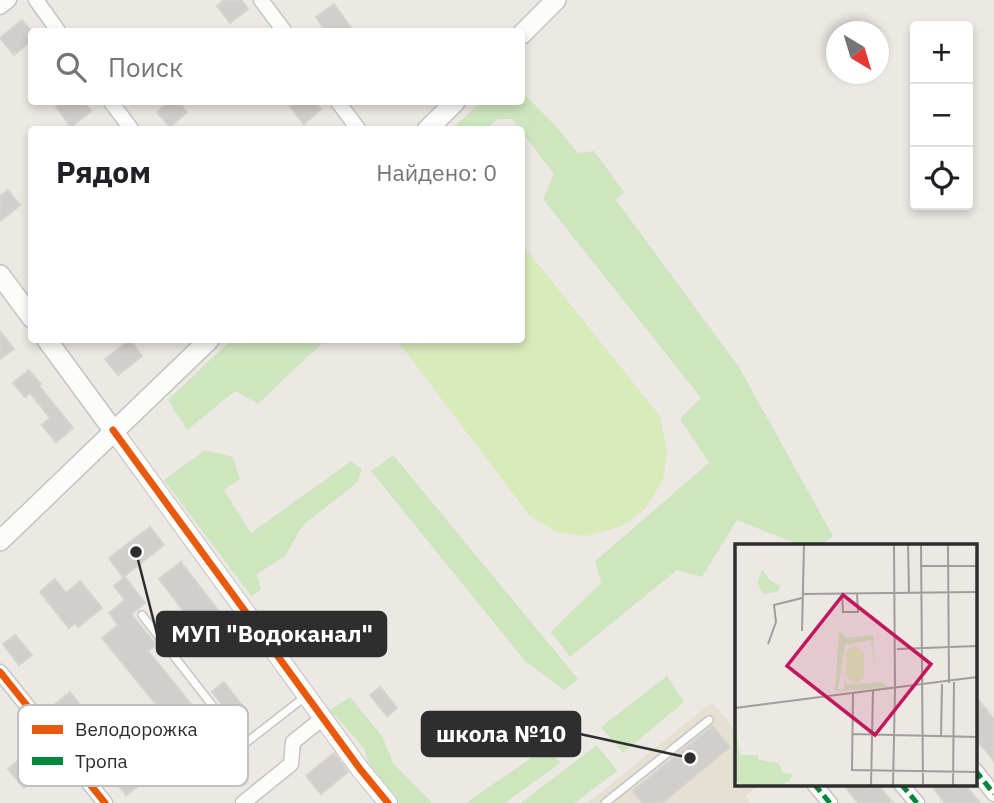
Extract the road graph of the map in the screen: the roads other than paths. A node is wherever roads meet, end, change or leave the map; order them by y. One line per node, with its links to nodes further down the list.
1 (9, 0): 5 (street)
2 (36, 0): 6 (street)
3 (261, 0): 7 (street)
4 (556, 0): 8 (main road)
5 (0, 7)
6 (56, 28)
7 (282, 28)
8 (525, 31)
9 (113, 105): 12 (street)
10 (340, 105): 13 (street)
11 (451, 105): 14 (main road)
12 (129, 126)
13 (356, 126)
14 (431, 126)
15 (0, 275): 16 (main road)
16 (28, 313)
17 (49, 343): 19 (main road)
18 (206, 343): 19 (main road)
19 (113, 430): 20 (main road); 23 (street)
20 (0, 541)
21 (142, 615): 25 (lane)
22 (0, 672): 24 (street)
23 (306, 695): 26 (street); 28 (lane)
24 (26, 705)
25 (212, 705)
26 (323, 718): 35 (street); 36 (street)
27 (709, 720): 37 (lane)
28 (248, 741)
29 (976, 771): 33 (street)
30 (91, 786): 34 (street)
31 (816, 786): 38 (street)
32 (903, 786): 39 (street)
33 (994, 794)
34 (105, 803)
35 (243, 803)
36 (388, 803)
37 (605, 803)
38 (830, 803)
39 (917, 803)

